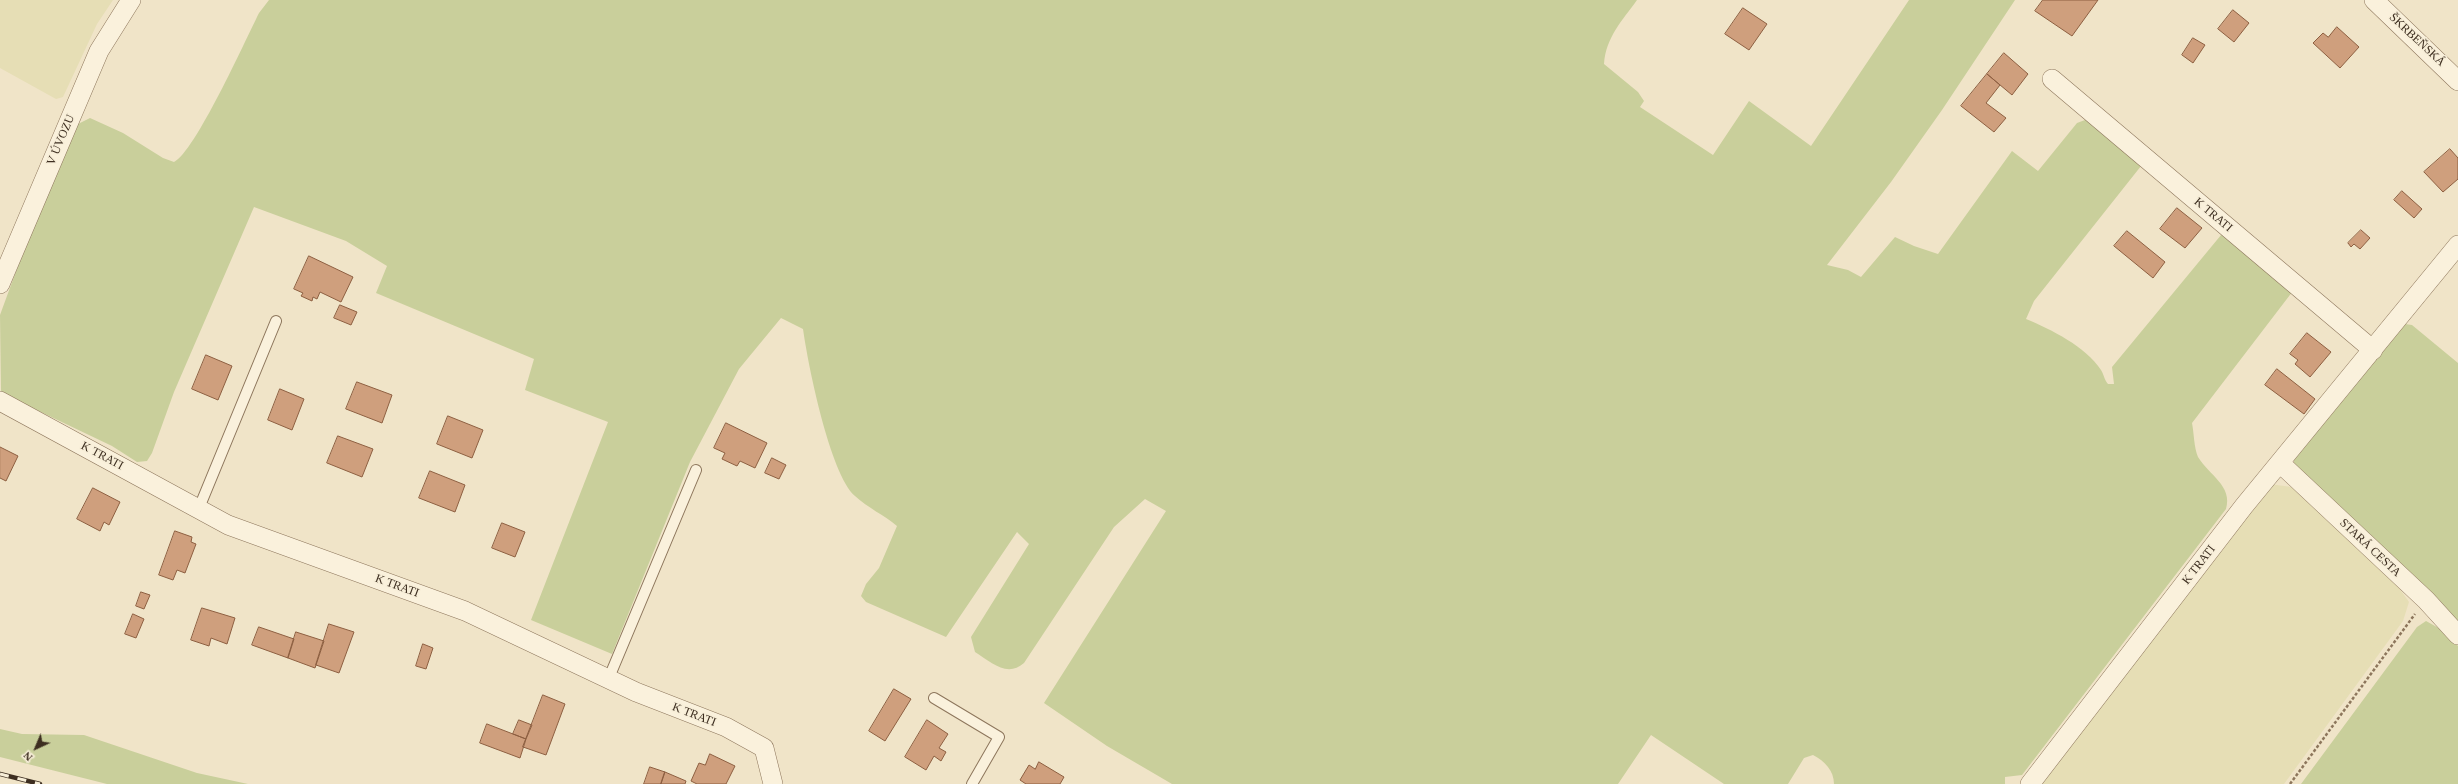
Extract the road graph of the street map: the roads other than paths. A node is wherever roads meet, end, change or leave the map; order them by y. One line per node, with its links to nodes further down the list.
1 (131, 0): 6 (street, V ÚVOZU)
2 (2374, 0): 4 (street, ŠKRBEŇSKÁ)
3 (2052, 79): 8 (street, K TRATI)
4 (2458, 81)
5 (2458, 245): 8 (street, K TRATI)
6 (0, 284)
7 (276, 321): 12 (lane)
8 (2373, 350): 10 (street, K TRATI)
9 (0, 401): 12 (street, K TRATI)
10 (2280, 463): 13 (street, STARÁ CESTA); 18 (street, K TRATI)
11 (696, 470): 14 (lane)
12 (199, 508): 14 (street, K TRATI)
13 (2458, 635)
14 (608, 680): 16 (street, K TRATI)
15 (934, 698): 17 (lane)
16 (773, 784)
17 (972, 784)
18 (2030, 784)

